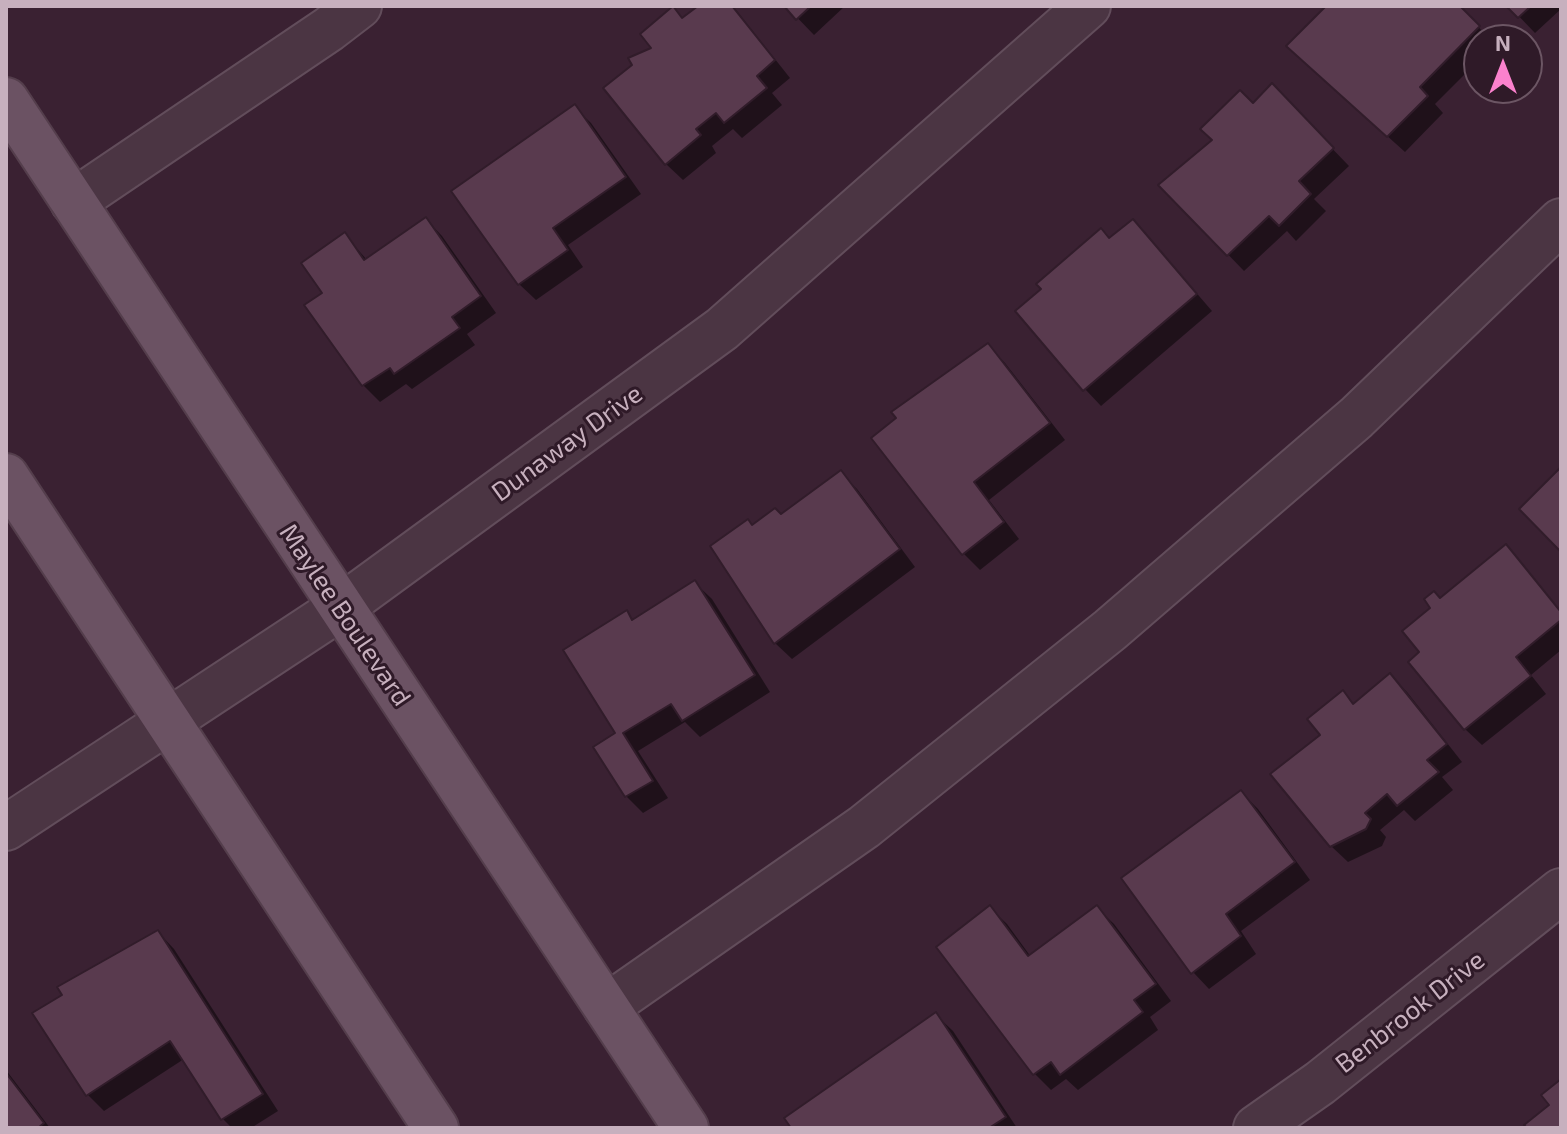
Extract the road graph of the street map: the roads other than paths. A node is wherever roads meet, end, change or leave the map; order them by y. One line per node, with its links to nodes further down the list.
1 (359, 6): 4 (street)
2 (1088, 6): 7 (street, Dunaway Drive)
3 (6, 100): 4 (main road, Maylee Boulevard)
4 (73, 202): 7 (main road, Maylee Boulevard)
5 (1561, 221): 11 (street)
6 (6, 476): 8 (main road)
7 (340, 608): 8 (street, Dunaway Drive); 11 (main road, Maylee Boulevard)
8 (168, 721): 9 (street, Dunaway Drive); 12 (main road)
9 (6, 828)
10 (1561, 891): 14 (street, Benbrook Drive)
11 (606, 1007): 13 (main road, Maylee Boulevard)
12 (424, 1124)
13 (686, 1128)
14 (1256, 1128)

